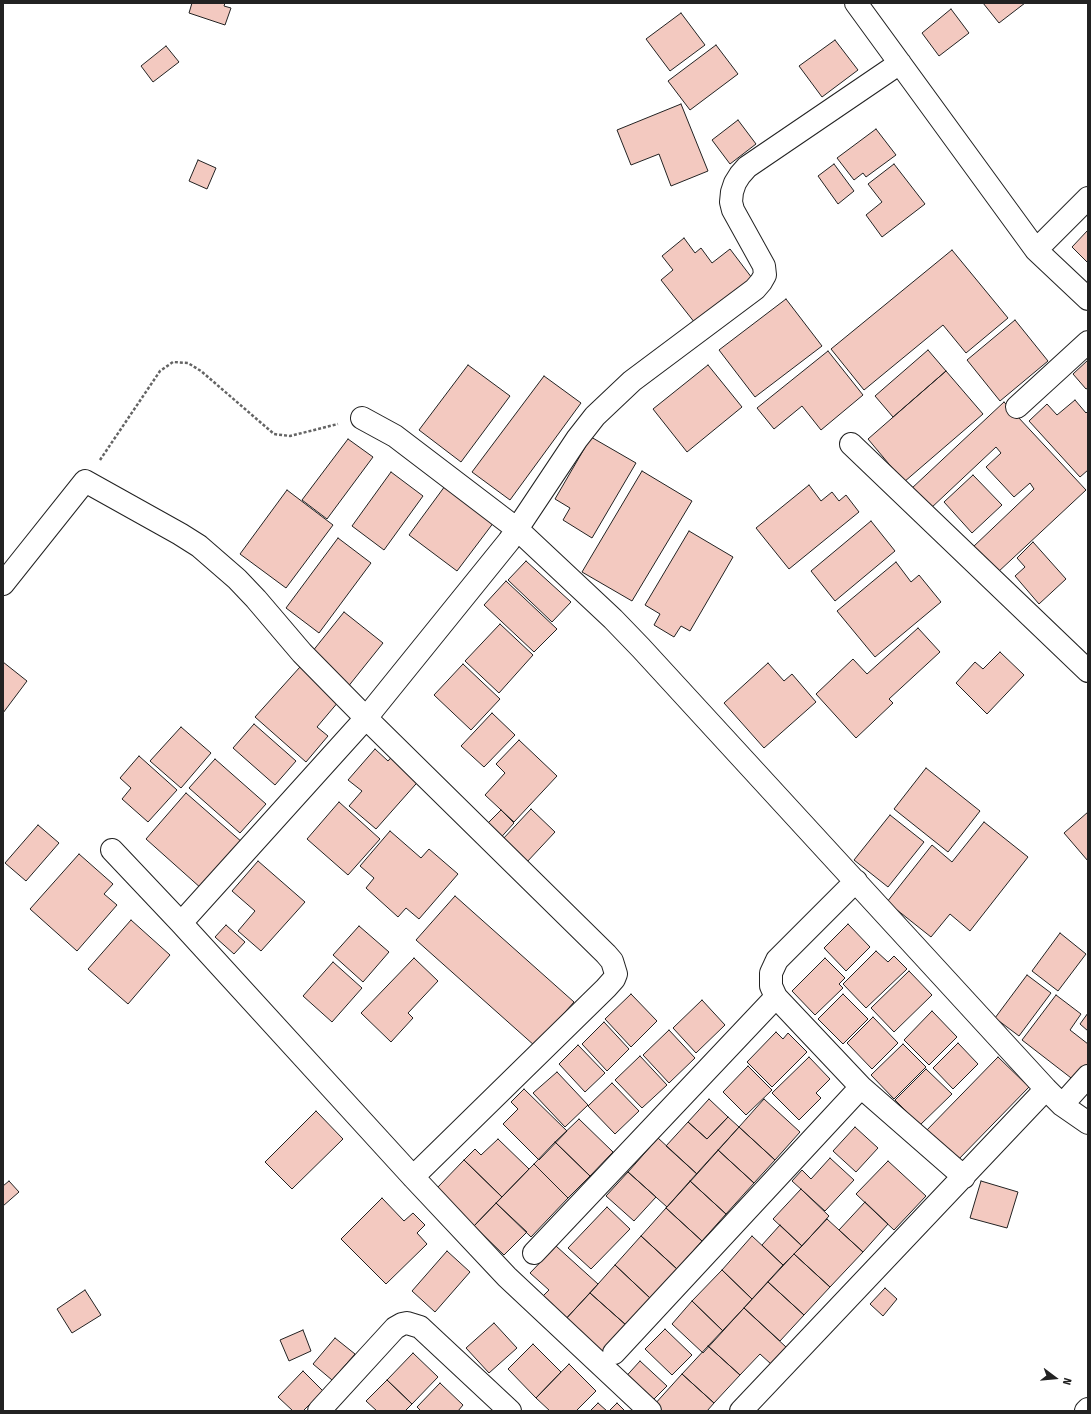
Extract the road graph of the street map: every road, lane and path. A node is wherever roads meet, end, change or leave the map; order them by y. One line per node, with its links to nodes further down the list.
1 (856, 3): 2 (street)
2 (900, 63): 4 (street); 11 (street)
3 (1088, 198): 4 (street)
4 (1036, 250): 5 (street)
5 (1088, 299)
6 (1088, 342): 7 (street)
7 (1016, 406)
8 (362, 418): 10 (path); 11 (street)
9 (851, 444): 13 (street)
10 (85, 481): 12 (street); 14 (street)
11 (517, 529): 14 (street); 16 (street)
12 (3, 584)
13 (1088, 671)
14 (366, 718): 17 (street); 24 (street)
15 (112, 850): 17 (street)
16 (856, 882): 18 (street); 21 (street)
17 (181, 923): 24 (street)
18 (776, 997): 20 (street); 26 (street)
19 (1088, 1076): 22 (street)
20 (861, 1087): 25 (street); 27 (street)
21 (1046, 1089): 22 (street); 25 (street)
22 (1062, 1104): 23 (street)
23 (1088, 1123)
24 (413, 1177): 30 (street)
25 (964, 1177): 31 (street)
26 (534, 1253)
27 (614, 1353)
28 (501, 1408): 29 (street)
29 (319, 1411)
30 (650, 1411)
31 (741, 1411)

